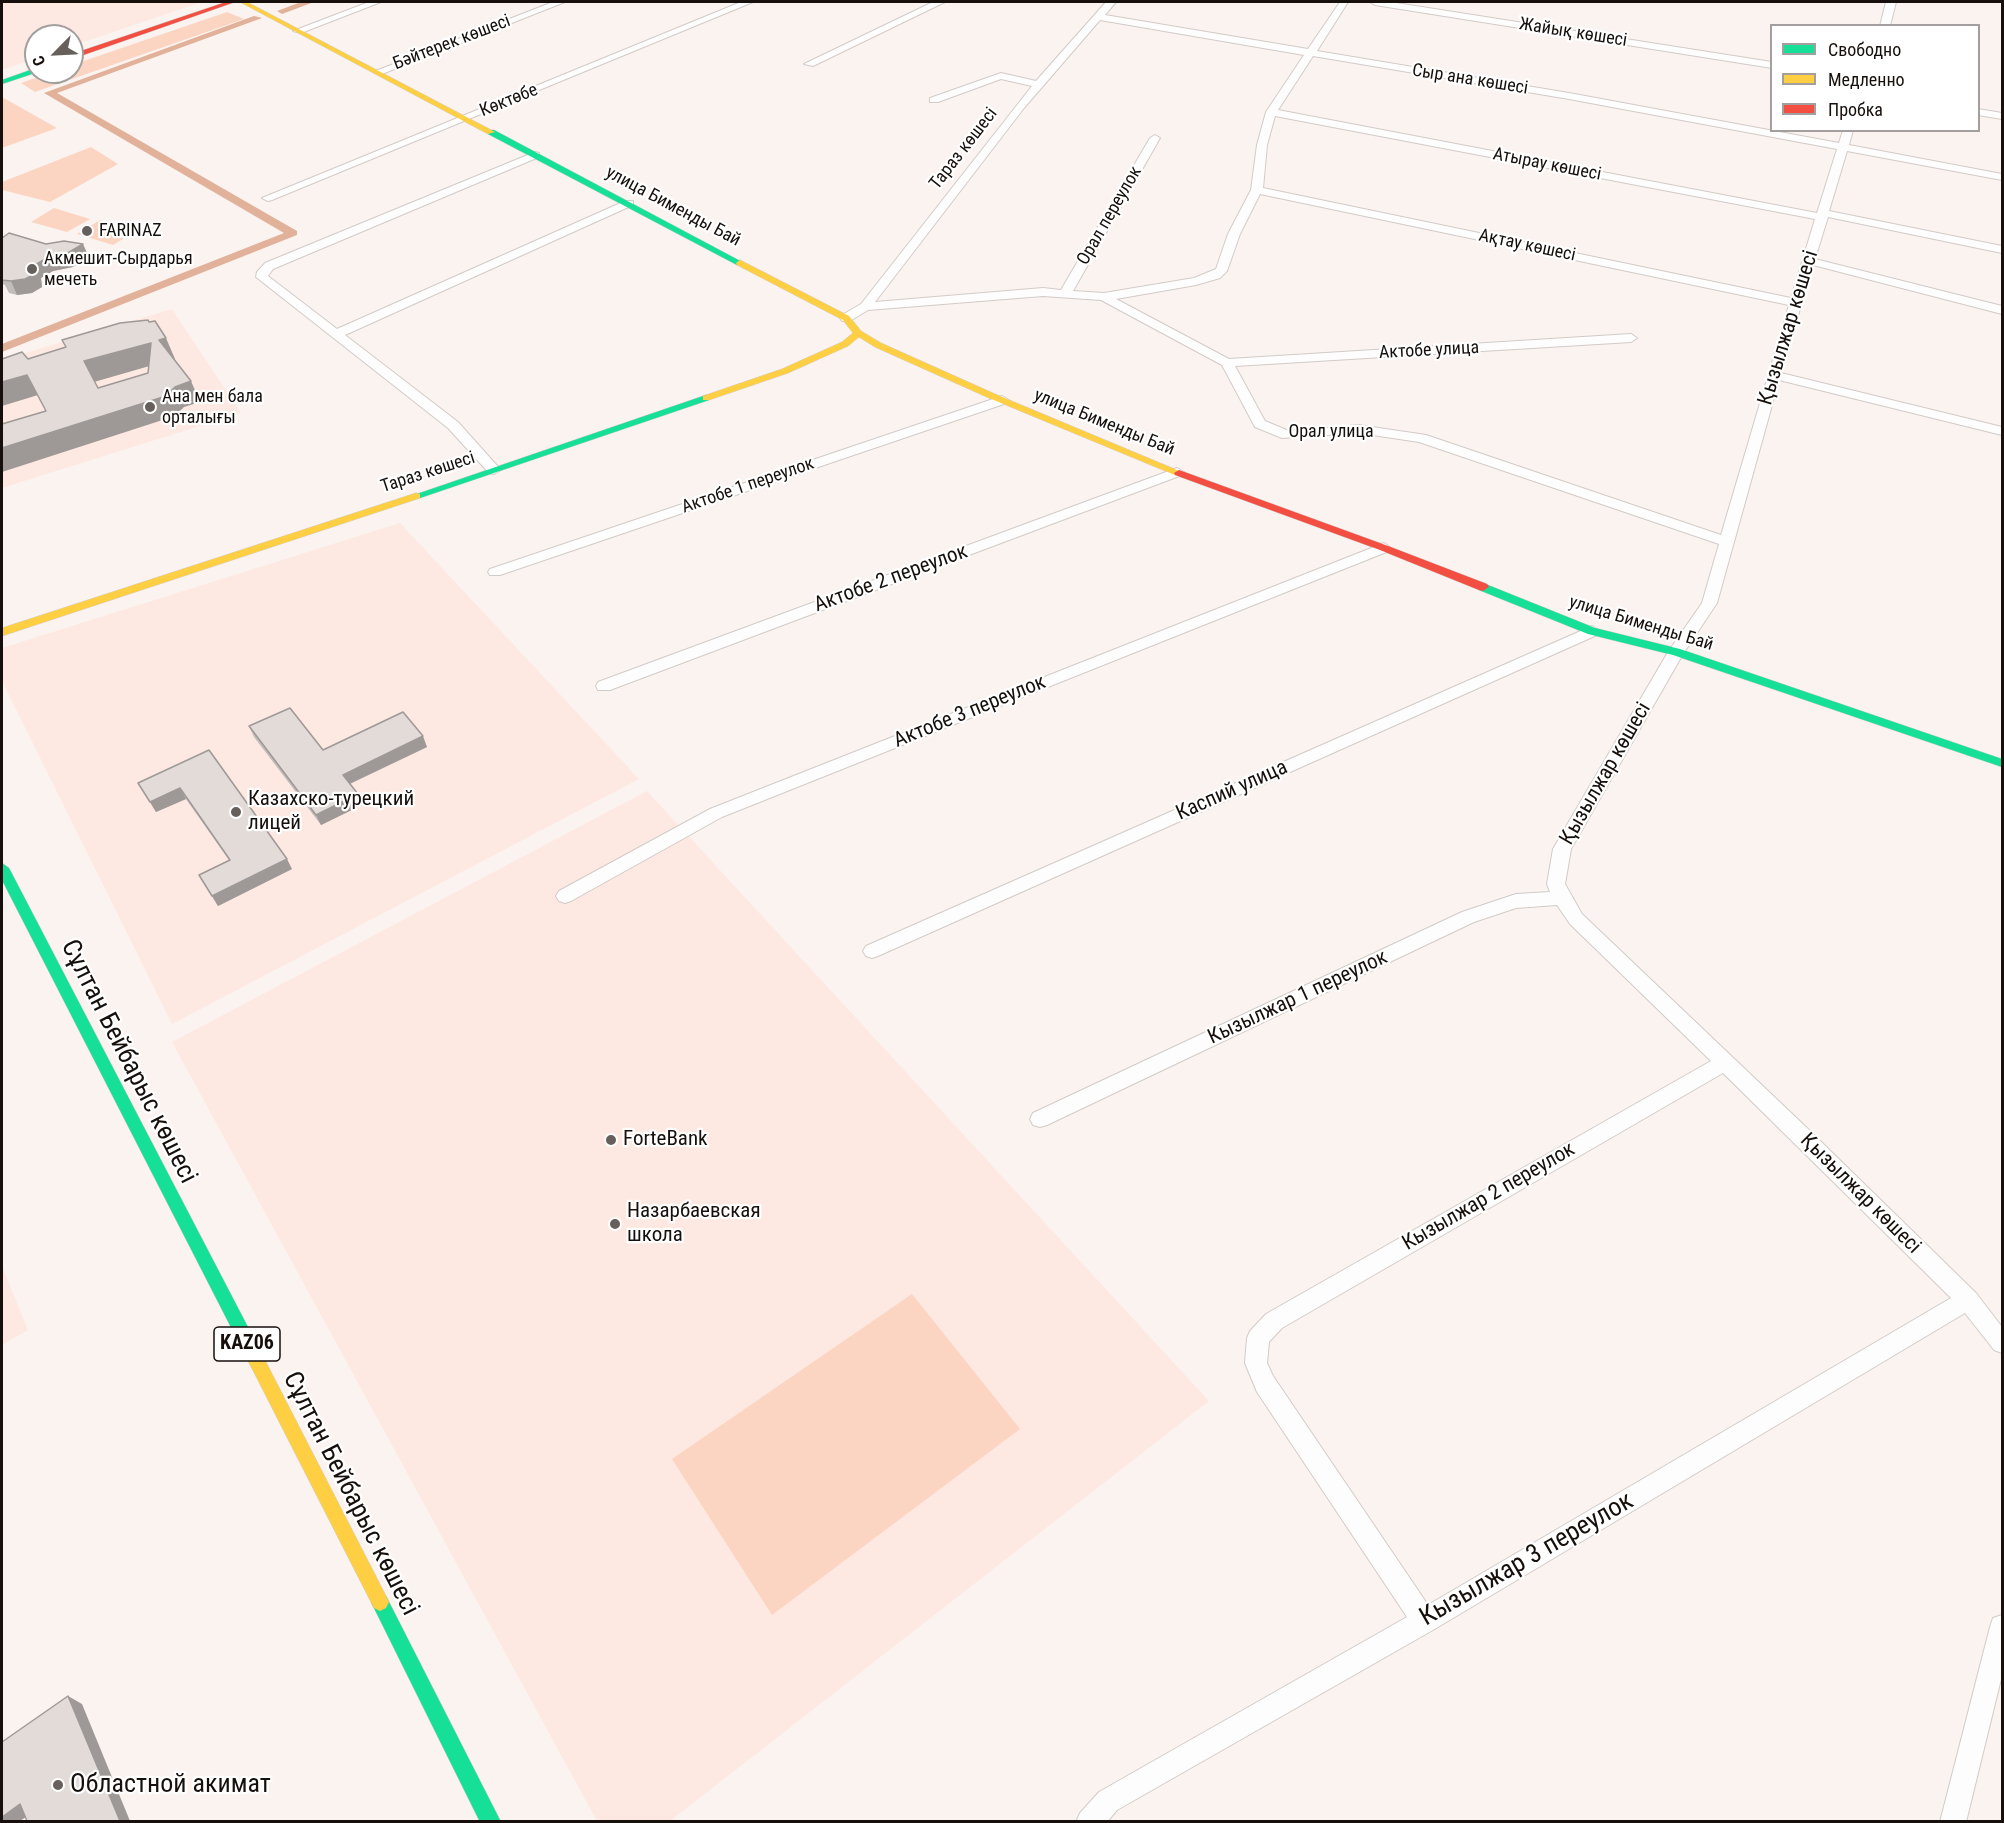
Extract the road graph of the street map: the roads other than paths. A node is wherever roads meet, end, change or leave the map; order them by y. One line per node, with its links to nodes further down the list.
1 (231, 2): 14 (street)
2 (243, 2): 13 (street, улица Бименды Бай)
3 (376, 2): 13 (street)
4 (560, 2): 18 (street, Бәйтерек көшесі)
5 (748, 2): 26 (street, Көктөбе)
6 (940, 2): 16 (street)
7 (1111, 2): 11 (street, Тараз көшесі)
8 (1344, 2): 15 (street)
9 (1375, 2): 17 (street, Жайық көшесі)
10 (1891, 2): 12 (street)
11 (1098, 17): 15 (street, Сыр ана көшесі); 21 (street, Тараз көшесі)
12 (1886, 24)
13 (298, 31): 18 (street, улица Бименды Бай)
14 (84, 53)
15 (1311, 54): 23 (street); 27 (street, Сыр ана көшесі)
16 (809, 64)
17 (1770, 65)
18 (378, 72): 26 (street, улица Бименды Бай)
19 (24, 74): 20 (street)
20 (2, 82)
21 (1038, 85): 22 (street); 42 (street, Тараз көшесі)
22 (934, 100)
23 (1271, 112): 33 (street); 36 (street, Атырау көшесі)
24 (1980, 112): 25 (street)
25 (2002, 116)
26 (466, 118): 31 (street, улица Бименды Бай); 34 (street, Көктөбе)
27 (1770, 127)
28 (1805, 132): 30 (street, Сыр ана көшесі)
29 (1155, 138): 39 (street, Орал переулок)
30 (1844, 138): 32 (street, Сыр ана көшесі); 36 (street, Қызылжар көшесі)
31 (535, 155): 35 (street, улица Бименды Бай); 46 (street)
32 (2002, 177)
33 (1257, 190): 40 (street); 41 (street, Ақтау көшесі)
34 (268, 198)
35 (629, 203): 44 (street, улица Бименды Бай); 46 (street)
36 (1823, 215): 37 (street, Атырау көшесі); 38 (street, Қызылжар көшесі)
37 (2002, 250)
38 (1810, 261): 41 (street, Қызылжар көшесі); 43 (street)
39 (1065, 294): 40 (street); 42 (street)
40 (1104, 297): 48 (street)
41 (1797, 303): 49 (street, Қызылжар көшесі)
42 (865, 307): 44 (street, Тараз көшесі)
43 (2002, 310)
44 (846, 318): 45 (street, улица Бименды Бай)
45 (858, 333): 50 (street, улица Бименды Бай); 52 (street, Тараз көшесі)
46 (336, 334): 52 (street)
47 (1631, 338): 48 (street, Актобе улица)
48 (1227, 363): 54 (street, Орал улица)
49 (1774, 375): 51 (street); 54 (street, Қызылжар көшесі)
50 (1002, 400): 53 (street, улица Бименды Бай); 56 (street, Актобе 1 переулок)
51 (2002, 431)
52 (494, 470): 58 (street, Тараз көшесі)
53 (1178, 472): 55 (street, улица Бименды Бай); 60 (street, Актобе 2 переулок)
54 (1727, 542): 59 (street, Қызылжар көшесі)
55 (1384, 548): 57 (street, улица Бименды Бай); 63 (street, Актобе 3 переулок)
56 (495, 572)
57 (1592, 631): 59 (street, улица Бименды Бай); 65 (street, Каспий улица)
58 (2, 632)
59 (1677, 652): 61 (street, улица Бименды Бай); 64 (street, Қызылжар көшесі)
60 (604, 686)
61 (2002, 764)
62 (2, 868): 72 (street, Сұлтан Бейбарыс көшесі / KAZ06)
63 (565, 896)
64 (1562, 898): 66 (street, Қызылжар көшесі); 67 (street, Кызылжар 1 переулок)
65 (872, 951)
66 (1725, 1062): 68 (street, Қызылжар көшесі); 70 (street, Кызылжар 2 переулок)
67 (1040, 1119)
68 (1968, 1300): 69 (street, Қызылжар көшесі); 70 (street, Кызылжар 3 переулок)
69 (2002, 1342)
70 (1424, 1621): 73 (street, Кызылжар 3 переулок)
71 (2002, 1627): 74 (street)
72 (491, 1821)
73 (1089, 1821)
74 (1953, 1821)

